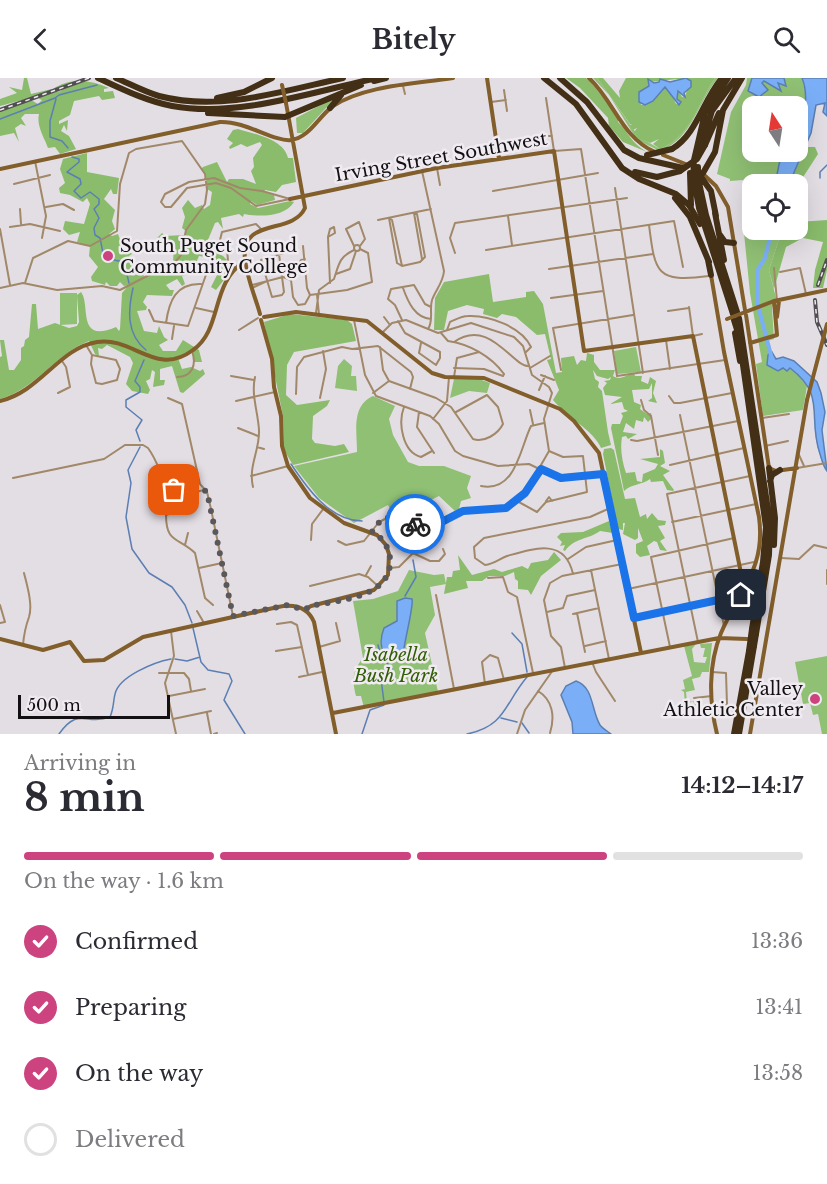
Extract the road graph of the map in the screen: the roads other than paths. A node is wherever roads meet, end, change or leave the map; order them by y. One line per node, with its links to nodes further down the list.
1 (98, 78): 25 (highway)
2 (116, 78): 21 (highway)
3 (272, 78): 21 (highway)
4 (281, 78): 28 (street, bridge)
5 (343, 78): 21 (highway)
6 (377, 78): 25 (highway)
7 (386, 78): 17 (highway)
8 (453, 78): 18 (street)
9 (487, 78): 24 (street)
10 (544, 78): 35 (highway)
11 (560, 78): 32 (highway)
12 (589, 78): 37 (street)
13 (722, 78): 32 (highway, bridge)
14 (728, 78): 42 (highway)
15 (736, 78): 42 (highway)
16 (742, 78): 42 (highway, bridge); 42 (highway)
17 (364, 84): 26 (highway); 28 (highway)
18 (403, 86): 20 (street); 26 (street)
19 (504, 90): 23 (street)
20 (405, 94)
21 (159, 96)
22 (546, 98): 31 (street)
23 (506, 100): 24 (street); 27 (street)
24 (491, 102): 39 (street)
25 (172, 106): 28 (highway)
26 (330, 108): 34 (street)
27 (507, 111)
28 (289, 117): 29 (street)
29 (291, 127): 33 (street); 34 (street)
30 (538, 136): 31 (street)
31 (552, 136): 36 (street)
32 (612, 136): 42 (highway)
33 (282, 138): 34 (street); 40 (street)
34 (294, 140): 54 (street)
35 (603, 141): 42 (highway); 57 (highway)
36 (554, 151): 39 (street, Irving Street Southwest); 48 (street, Irving Street Southwest); 52 (street)
37 (656, 152)
38 (663, 155): 42 (street)
39 (499, 159): 41 (street, Irving Street Southwest)
40 (35, 161): 43 (street); 49 (street)
41 (437, 168): 44 (street, Irving Street Southwest); 56 (street)
42 (693, 168): 68 (highway); 74 (highway); 90 (street); 131 (highway); 145 (highway)
43 (0, 169)
44 (422, 171): 61 (street, Irving Street Southwest); 72 (street)
45 (598, 173): 48 (street)
46 (205, 174): 50 (street); 51 (street); 119 (street)
47 (50, 175): 49 (street)
48 (586, 175): 52 (street); 66 (street)
49 (39, 177): 53 (street); 67 (street)
50 (214, 178): 51 (street); 60 (street)
51 (206, 179): 55 (street); 55 (street)
52 (558, 179): 59 (street); 69 (street)
53 (14, 183)
54 (303, 183): 61 (street); 63 (street)
55 (207, 184): 65 (street); 119 (street)
56 (440, 185)
57 (654, 185): 68 (highway); 105 (highway)
58 (615, 188): 64 (street)
59 (493, 191)
60 (279, 195): 63 (street); 65 (street)
61 (305, 195): 63 (street, Irving Street Southwest); 83 (street)
62 (627, 198): 64 (street)
63 (292, 199): 65 (street)
64 (617, 200): 66 (street); 84 (street)
65 (280, 202)
66 (590, 204): 69 (street); 86 (street)
67 (45, 207): 71 (street); 81 (street)
68 (691, 207): 105 (highway); 145 (highway, bridge)
69 (563, 208): 75 (street); 88 (street)
70 (20, 209): 78 (street)
71 (74, 210)
72 (430, 210): 73 (street); 135 (street)
73 (414, 213): 76 (street); 76 (street)
74 (715, 213): 90 (highway); 131 (highway)
75 (508, 216): 91 (street); 98 (street)
76 (389, 218): 77 (street)
77 (378, 220)
78 (21, 225): 80 (street); 81 (street)
79 (649, 225): 84 (street); 99 (street); 107 (street)
80 (10, 227)
81 (44, 228): 85 (street); 89 (street)
82 (0, 229): 95 (street)
83 (261, 229): 103 (street); 108 (street)
84 (622, 229): 86 (street); 101 (street)
85 (60, 231)
86 (594, 233): 88 (street); 104 (street)
87 (328, 237): 120 (street)
88 (566, 237): 91 (street); 106 (street)
89 (42, 238)
90 (734, 243): 137 (street)
91 (512, 245): 94 (street)
92 (303, 246): 102 (street)
93 (357, 248): 93 (street); 114 (street); 114 (street); 129 (street)
94 (486, 249)
95 (4, 251): 97 (street); 122 (street)
96 (291, 251): 100 (street)
97 (0, 252)
98 (454, 253)
99 (653, 254): 101 (street); 115 (street)
100 (279, 255): 116 (street); 118 (street)
101 (626, 258): 104 (street); 142 (street)
102 (305, 259): 117 (street); 128 (street)
103 (245, 261): 108 (street); 111 (street)
104 (598, 262): 106 (street); 127 (street)
105 (709, 262): 115 (highway)
106 (571, 266): 112 (street); 130 (street)
107 (683, 267)
108 (236, 268): 111 (street); 140 (street)
109 (774, 268): 134 (street)
110 (208, 269): 121 (street)
111 (247, 269): 123 (street)
112 (549, 269)
113 (780, 272): 132 (street)
114 (336, 274): 120 (street)
115 (711, 275): 150 (street)
116 (283, 277): 117 (street); 118 (street); 118 (street)
117 (291, 280): 128 (street)
118 (267, 281): 123 (street)
119 (23, 283): 122 (street)
120 (330, 283): 129 (street)
121 (201, 284): 136 (street); 152 (street)
122 (10, 285): 124 (street)
123 (252, 286): 143 (street)
124 (0, 288)
125 (403, 288): 135 (street); 147 (street); 149 (street)
126 (827, 290): 132 (street)
127 (603, 291): 130 (street); 148 (street)
128 (310, 295): 129 (street)
129 (317, 295): 141 (street)
130 (575, 295): 133 (street); 151 (street)
131 (733, 295): 145 (highway)
132 (806, 295): 134 (street)
133 (551, 298)
134 (777, 301): 145 (street, bridge); 167 (street)
135 (431, 306): 147 (street)
136 (196, 308): 140 (street); 155 (street)
137 (745, 309)
138 (149, 310): 152 (street)
139 (668, 311): 162 (street)
140 (214, 312): 173 (street)
141 (317, 314): 143 (street); 146 (street)
142 (634, 314): 148 (street); 168 (street)
143 (261, 317): 157 (street); 198 (street)
144 (384, 317): 154 (street)
145 (735, 317): 150 (street); 167 (street); 302 (highway); 333 (highway)
146 (353, 319): 158 (street); 172 (street)
147 (431, 319): 156 (street)
148 (607, 319): 151 (street); 171 (street)
149 (400, 320): 154 (street); 156 (street); 166 (street)
150 (720, 321): 179 (street)
151 (580, 323): 171 (street); 186 (street)
152 (166, 324): 155 (street)
153 (827, 324): 238 (street, bridge)
154 (390, 325): 158 (street)
155 (174, 326): 163 (street)
156 (428, 329): 160 (street)
157 (239, 330)
158 (383, 332): 191 (street)
159 (447, 332): 160 (street); 176 (street); 176 (street)
160 (441, 333): 165 (street)
161 (702, 334): 162 (street)
162 (693, 336): 164 (street); 181 (street)
163 (172, 339)
164 (666, 340): 168 (street); 185 (street)
165 (454, 342): 175 (street); 183 (street)
166 (421, 343): 166 (street)
167 (750, 343): 219 (street)
168 (638, 344): 171 (street); 188 (street)
169 (86, 345): 173 (street); 177 (street); 180 (street)
170 (380, 347): 172 (street); 194 (street); 196 (street)
171 (611, 348): 188 (street)
172 (359, 349): 174 (street); 200 (street)
173 (192, 351): 190 (street)
174 (323, 351): 202 (street); 206 (street)
175 (479, 352): 182 (street); 184 (street)
176 (526, 352): 183 (street)
177 (92, 355): 177 (street)
178 (550, 356): 183 (street)
179 (725, 360): 181 (street); 201 (street)
180 (62, 361): 199 (street); 209 (street)
181 (698, 364): 185 (street); 207 (street)
182 (495, 366): 187 (street); 187 (street)
183 (529, 367): 195 (street)
184 (454, 368): 187 (street); 191 (street)
185 (670, 369): 188 (street)
186 (561, 370)
187 (494, 373): 192 (street)
188 (643, 373)
189 (231, 376): 204 (street)
190 (177, 377)
191 (452, 377): 192 (street); 211 (street)
192 (491, 380): 212 (street)
193 (554, 380): 195 (street)
194 (389, 381): 196 (street); 200 (street)
195 (542, 383): 197 (street); 212 (street)
196 (410, 389): 211 (street)
197 (539, 390)
198 (275, 392): 204 (street); 243 (street)
199 (58, 393)
200 (374, 393): 213 (street)
201 (732, 393): 207 (street); 221 (street)
202 (296, 394)
203 (669, 396): 207 (street)
204 (254, 397): 210 (street); 227 (street)
205 (168, 398): 260 (street)
206 (320, 398)
207 (704, 398): 224 (street)
208 (641, 400): 228 (street)
209 (0, 401)
210 (236, 401)
211 (446, 404): 216 (street); 220 (street)
212 (549, 404): 222 (street); 250 (street)
213 (404, 407): 215 (street); 215 (street)
214 (530, 410): 223 (street)
215 (419, 412): 220 (street)
216 (456, 412): 216 (street)
217 (789, 414): 219 (street)
218 (680, 415): 226 (street)
219 (762, 418): 231 (street)
220 (433, 419): 241 (street)
221 (738, 420): 224 (street); 233 (street)
222 (544, 423): 223 (street); 235 (street)
223 (533, 424): 241 (street)
224 (710, 426): 226 (street); 236 (street)
225 (238, 428): 227 (street)
226 (682, 432): 228 (street); 239 (street)
227 (258, 436): 232 (street)
228 (655, 438): 229 (street); 237 (street)
229 (631, 440)
230 (788, 441): 231 (street)
231 (765, 446): 247 (street)
232 (257, 447): 234 (street); 251 (street)
233 (744, 448): 236 (street); 252 (street)
234 (264, 449)
235 (549, 451): 246 (street); 249 (street)
236 (716, 454): 239 (street); 256 (street)
237 (658, 455)
238 (799, 455): 244 (street); 245 (street)
239 (688, 460): 242 (street); 259 (street)
240 (827, 463): 244 (street)
241 (516, 464): 246 (street); 257 (street)
242 (670, 465)
243 (288, 466): 251 (street); 264 (street)
244 (806, 467): 245 (street)
245 (797, 468): 248 (street); 255 (street)
246 (541, 469): 249 (street); 262 (street)
247 (770, 469): 248 (street); 254 (highway)
248 (781, 470): 254 (highway); 255 (street)
249 (585, 474): 250 (street); 262 (street)
250 (603, 474): 266 (street)
251 (251, 476): 258 (street)
252 (750, 476): 256 (street); 263 (street)
253 (13, 478): 261 (street)
254 (770, 481): 302 (highway)
255 (794, 481): 282 (street)
256 (722, 482): 259 (street); 267 (street)
257 (481, 486)
258 (253, 487)
259 (694, 488): 268 (street); 269 (street)
260 (204, 490): 261 (street); 285 (street)
261 (188, 494): 278 (street)
262 (517, 501): 270 (street)
263 (756, 504): 267 (street); 284 (street)
264 (324, 508): 271 (street); 274 (street)
265 (415, 508): 270 (street)
266 (610, 508): 275 (street); 283 (street)
267 (728, 510): 268 (street); 273 (street)
268 (700, 516): 269 (street); 277 (street)
269 (672, 522): 281 (street)
270 (413, 524): 271 (street)
271 (372, 532): 276 (street); 290 (street)
272 (189, 533): 278 (street)
273 (734, 538): 277 (street); 287 (street)
274 (311, 540)
275 (617, 540): 283 (street); 286 (street)
276 (338, 541)
277 (706, 544): 281 (street); 293 (street)
278 (185, 545): 289 (street)
279 (827, 548): 282 (street)
280 (443, 549): 290 (street)
281 (678, 550): 297 (street); 299 (street)
282 (781, 558): 336 (street)
283 (568, 559): 295 (street)
284 (757, 562): 287 (street); 304 (street)
285 (222, 563): 289 (street); 320 (street)
286 (622, 564): 291 (street); 306 (street)
287 (740, 565): 293 (street); 304 (street)
288 (371, 566): 296 (street)
289 (199, 568): 311 (street)
290 (390, 568): 303 (street)
291 (591, 570): 295 (street); 305 (street)
292 (827, 570): 300 (street)
293 (712, 571): 297 (street); 309 (street)
294 (24, 573): 337 (street)
295 (573, 574): 316 (street)
296 (366, 575): 301 (street); 303 (street)
297 (683, 577): 299 (street); 312 (street)
298 (488, 578): 354 (street)
299 (656, 583): 306 (street); 317 (street)
300 (827, 584)
301 (310, 586)
302 (764, 586): 333 (highway)
303 (378, 587): 314 (street)
304 (744, 588): 308 (street)
305 (595, 590): 313 (street); 316 (street)
306 (627, 590): 321 (street)
307 (436, 594): 360 (street)
308 (741, 595): 309 (street); 326 (street)
309 (718, 600): 312 (street); 326 (street)
310 (0, 605): 322 (street)
311 (213, 605)
312 (690, 606): 317 (street); 335 (street)
313 (599, 608): 318 (street); 334 (street)
314 (304, 610): 320 (street); 340 (street)
315 (197, 611): 323 (street)
316 (547, 612): 348 (street)
317 (662, 612): 321 (street); 341 (street)
318 (577, 613): 319 (street); 338 (street)
319 (573, 614)
320 (233, 616): 323 (street)
321 (634, 618): 345 (street)
322 (0, 623)
323 (204, 623): 327 (street)
324 (336, 623): 340 (street)
325 (277, 624): 339 (street)
326 (724, 626): 328 (street); 329 (street)
327 (171, 631): 337 (street); 353 (street)
328 (729, 637): 329 (street); 331 (street)
329 (719, 638): 332 (street); 342 (street)
330 (0, 639): 337 (street)
331 (747, 639)
332 (707, 640): 335 (street); 342 (street)
333 (754, 640): 336 (street); 377 (highway); 378 (highway)
334 (606, 641): 338 (street); 346 (street)
335 (698, 642): 341 (street)
336 (766, 642): 379 (street)
337 (23, 645)
338 (584, 646): 344 (street)
339 (302, 647): 343 (street); 355 (street)
340 (319, 647): 351 (street)
341 (670, 647): 345 (street)
342 (716, 649): 352 (street)
343 (276, 651)
344 (585, 652)
345 (641, 653): 346 (street)
346 (609, 658): 347 (street)
347 (592, 662): 348 (street); 366 (street)
348 (565, 668): 349 (street)
349 (553, 670): 354 (street); 362 (street)
350 (159, 672): 353 (street)
351 (324, 672): 355 (street); 369 (street)
352 (712, 672): 364 (street); 367 (street)
353 (168, 673): 361 (street); 363 (street)
354 (533, 673): 357 (street)
355 (308, 675): 356 (street)
356 (299, 677)
357 (504, 680): 358 (street); 358 (street)
358 (485, 684): 360 (street)
359 (205, 688): 361 (street)
360 (454, 690): 369 (street)
361 (191, 691): 363 (street)
362 (538, 691): 371 (street); 375 (street)
363 (168, 696): 370 (street)
364 (712, 696): 365 (street); 367 (street)
365 (694, 698)
366 (615, 701)
367 (713, 707): 368 (street); 376 (street)
368 (692, 712)
369 (333, 713): 374 (street)
370 (173, 719): 372 (street); 373 (street)
371 (550, 733)
372 (176, 734)
373 (214, 734)
374 (336, 734)
375 (517, 734)
376 (717, 734)
377 (734, 734)
378 (739, 734)
379 (750, 734)

